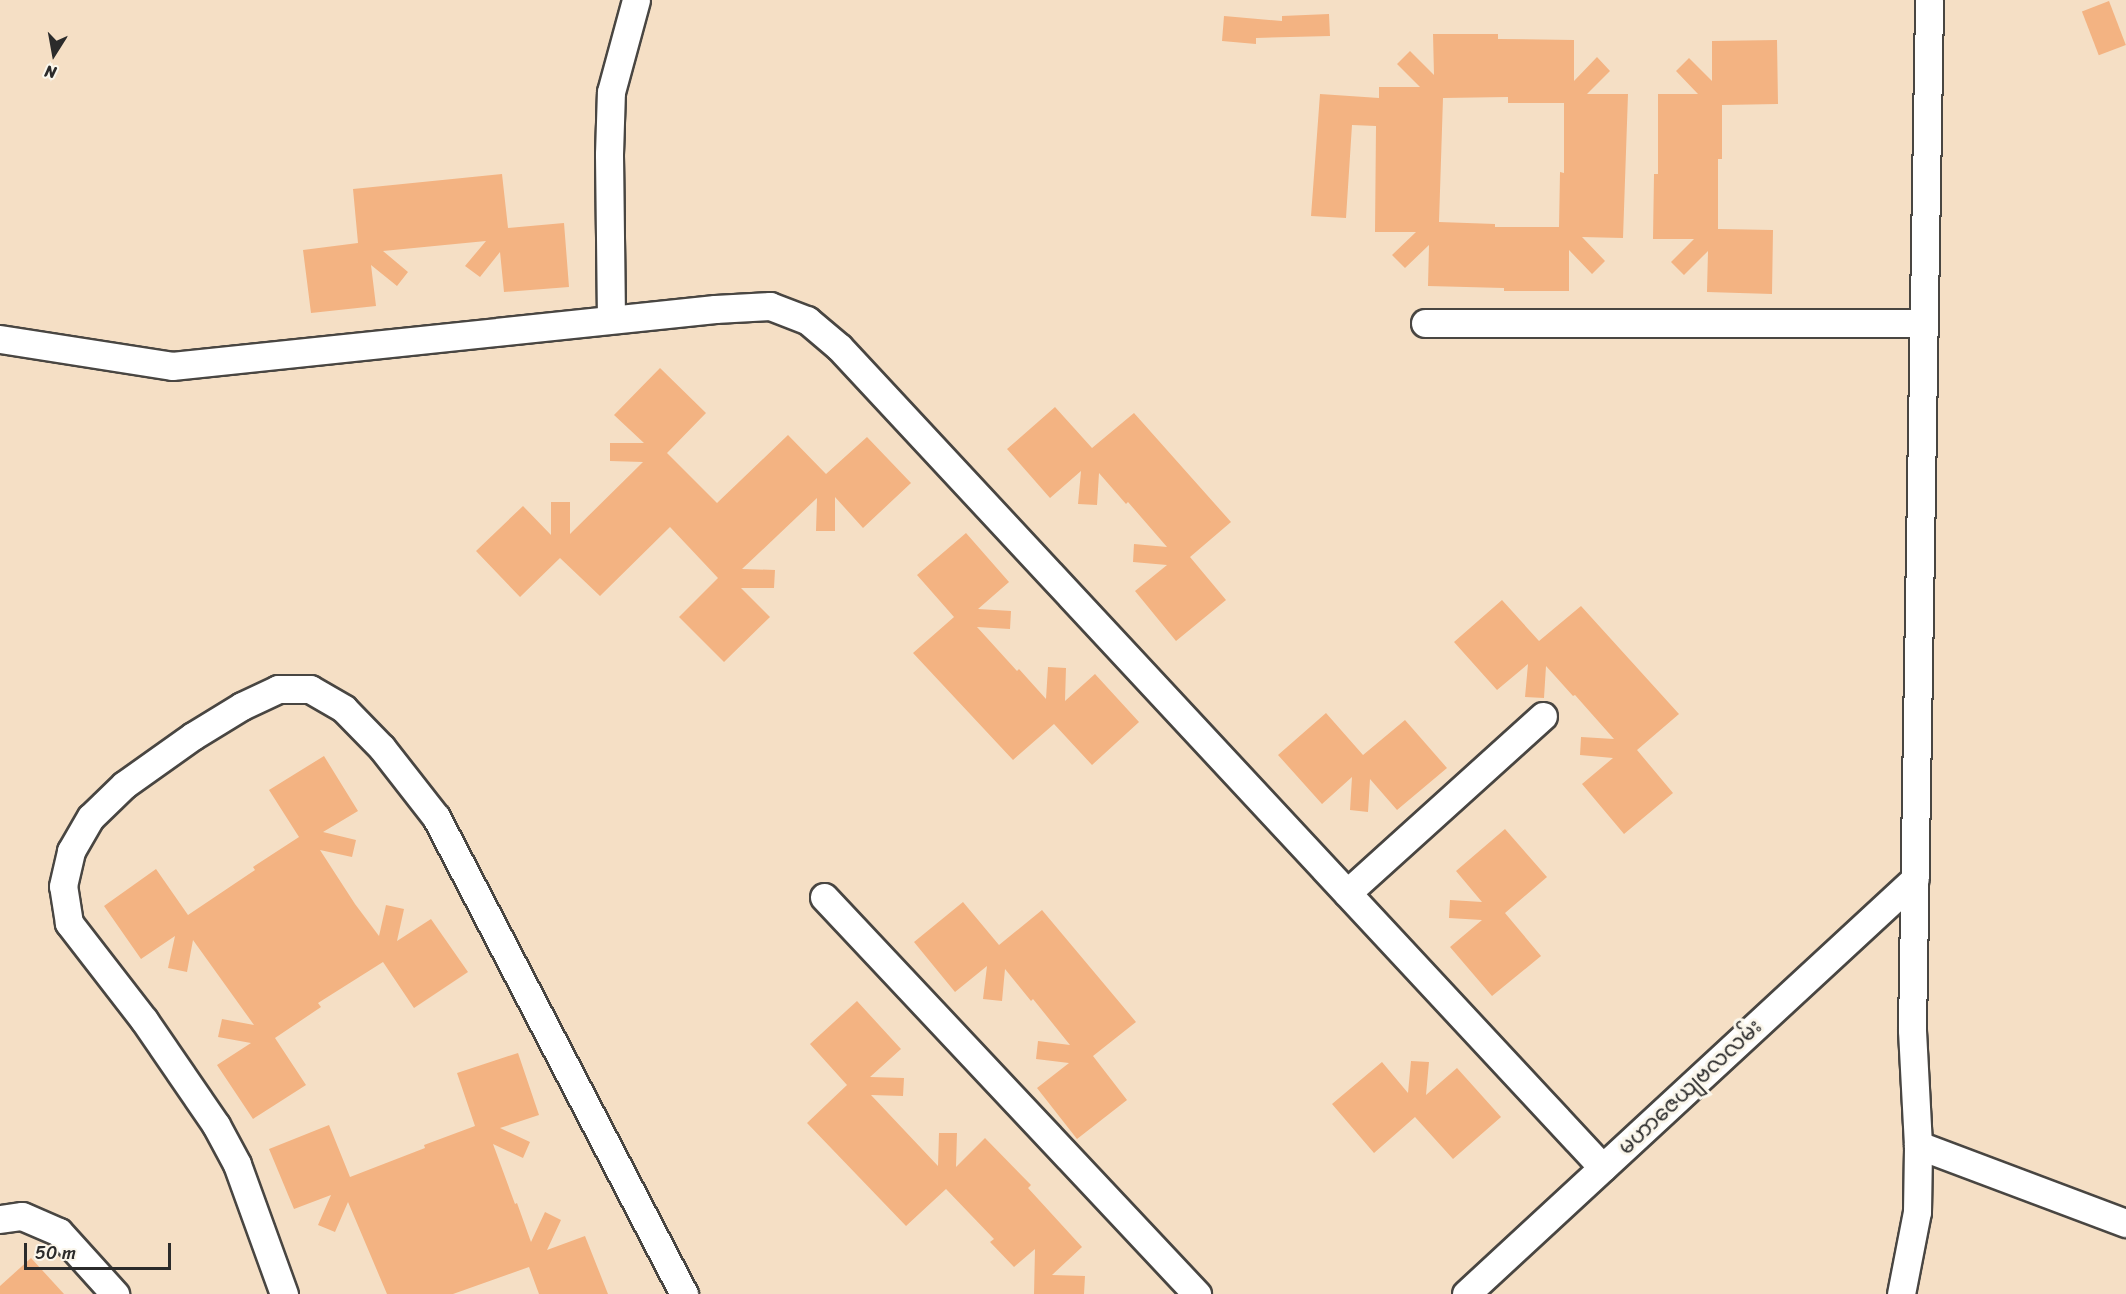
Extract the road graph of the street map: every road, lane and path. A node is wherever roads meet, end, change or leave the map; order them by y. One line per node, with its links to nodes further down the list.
1 (636, 0): 3 (street)
2 (1929, 0): 5 (street)
3 (611, 320): 6 (street); 9 (street)
4 (1425, 323): 5 (street)
5 (1923, 323): 8 (street)
6 (0, 339)
7 (1543, 716): 9 (street)
8 (1914, 879): 11 (street); 12 (street, မဟာဇေယျဗလလမ်း)
9 (1347, 893): 12 (street)
10 (824, 897): 18 (street)
11 (1918, 1145): 14 (street); 20 (street)
12 (1603, 1168): 19 (street, မဟာဇေယျဗလလမ်း)
13 (0, 1219): 15 (street)
14 (2126, 1223)
15 (115, 1294)
16 (284, 1294): 17 (street)
17 (684, 1294)
18 (1197, 1294)
19 (1466, 1294)
20 (1901, 1294)

